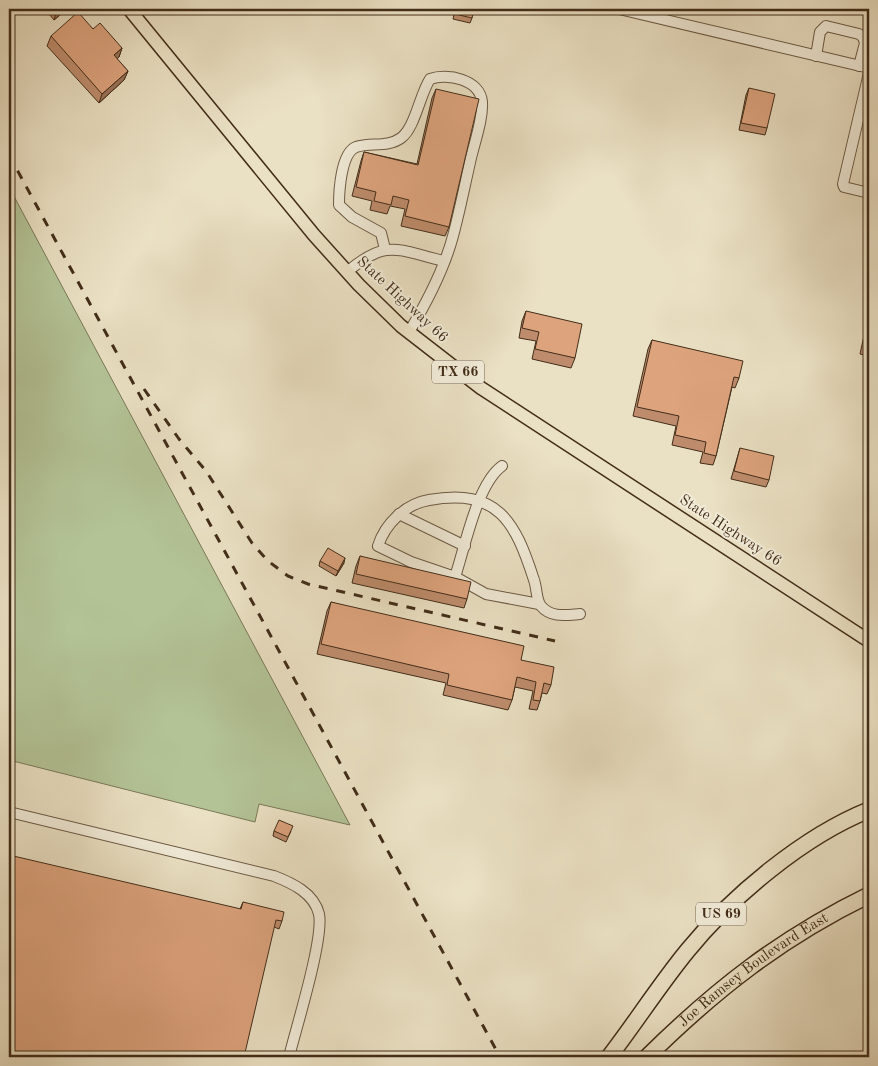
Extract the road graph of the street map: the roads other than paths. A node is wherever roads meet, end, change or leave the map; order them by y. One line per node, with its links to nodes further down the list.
1 (129, 9): 9 (main road, State Highway 66 / TX 66)
2 (619, 9): 3 (street)
3 (816, 56): 4 (street); 4 (street)
4 (864, 67)
5 (869, 73): 6 (street)
6 (869, 193)
7 (385, 249): 8 (street); 8 (street); 9 (street)
8 (444, 261): 10 (street)
9 (347, 272): 10 (main road, State Highway 66 / TX 66)
10 (409, 332): 18 (main road, State Highway 66 / TX 66)
11 (502, 466): 12 (street)
12 (480, 499): 13 (street); 14 (street); 16 (street)
13 (399, 514): 14 (street); 15 (street)
14 (465, 546): 15 (street)
15 (455, 577): 16 (street)
16 (539, 604): 17 (street)
17 (580, 614)
18 (869, 641)
19 (869, 810): 25 (highway, US 69)
20 (9, 812): 24 (street)
21 (869, 895): 23 (highway, Joe Ramsey Boulevard East)
22 (869, 905): 23 (highway)
23 (766, 954): 26 (highway, Joe Ramsey Boulevard East)
24 (290, 1057)
25 (609, 1057)
26 (646, 1057)

